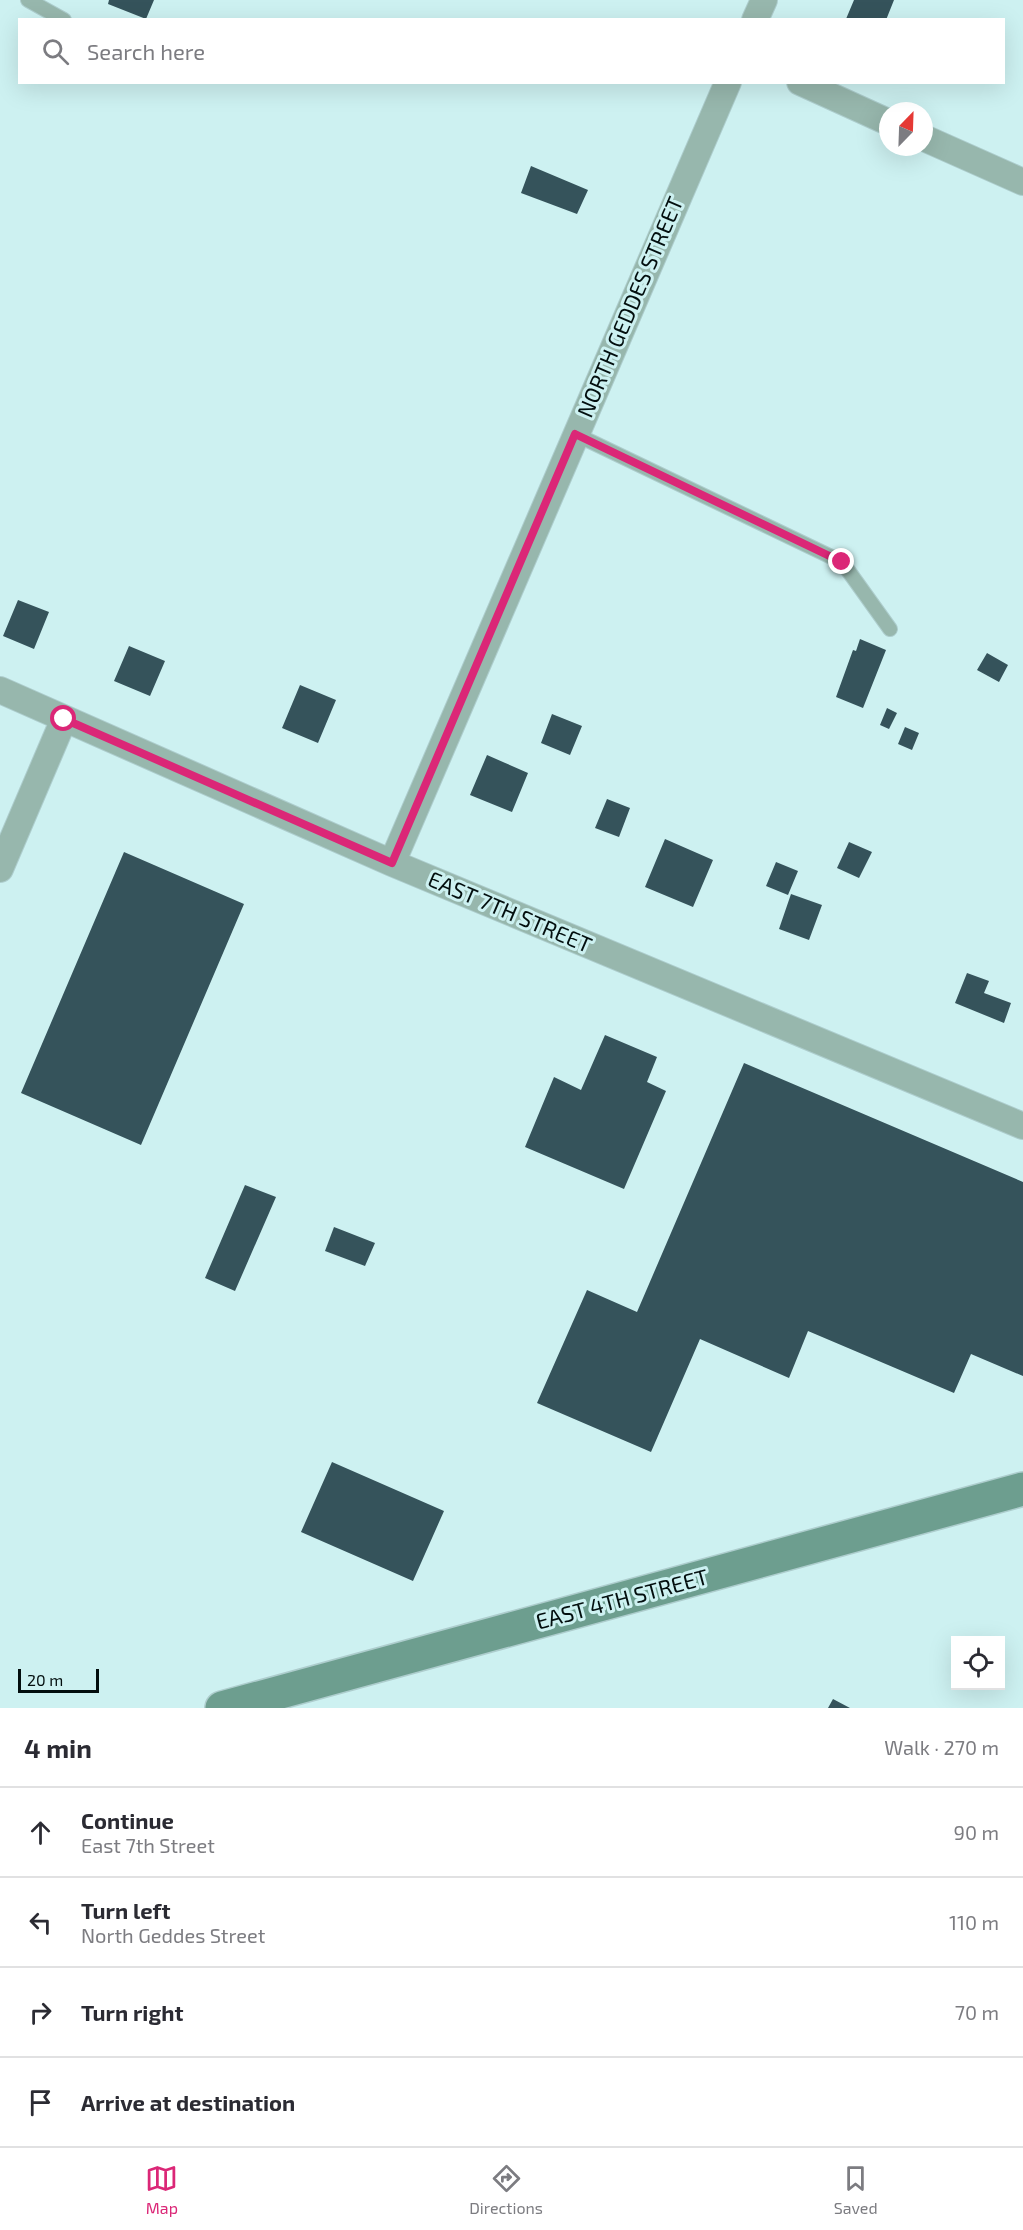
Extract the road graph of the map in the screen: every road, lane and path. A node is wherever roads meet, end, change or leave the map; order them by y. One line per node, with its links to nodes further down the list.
1 (28, 0): 3 (lane)
2 (764, 0): 4 (street)
3 (60, 18)
4 (756, 18)
5 (727, 84): 10 (street, NORTH GEDDES STREET)
6 (804, 84): 7 (street)
7 (879, 118)
8 (933, 142): 9 (street)
9 (1023, 182)
10 (575, 434): 11 (lane); 14 (street, NORTH GEDDES STREET)
11 (890, 629)
12 (0, 690): 13 (street, EAST 7TH STREET)
13 (64, 719): 14 (street, EAST 7TH STREET); 15 (street)
14 (392, 863): 16 (street, EAST 7TH STREET)
15 (0, 869)
16 (1023, 1126)
17 (1023, 1489): 18 (main road, EAST 4TH STREET)
18 (222, 1708)

